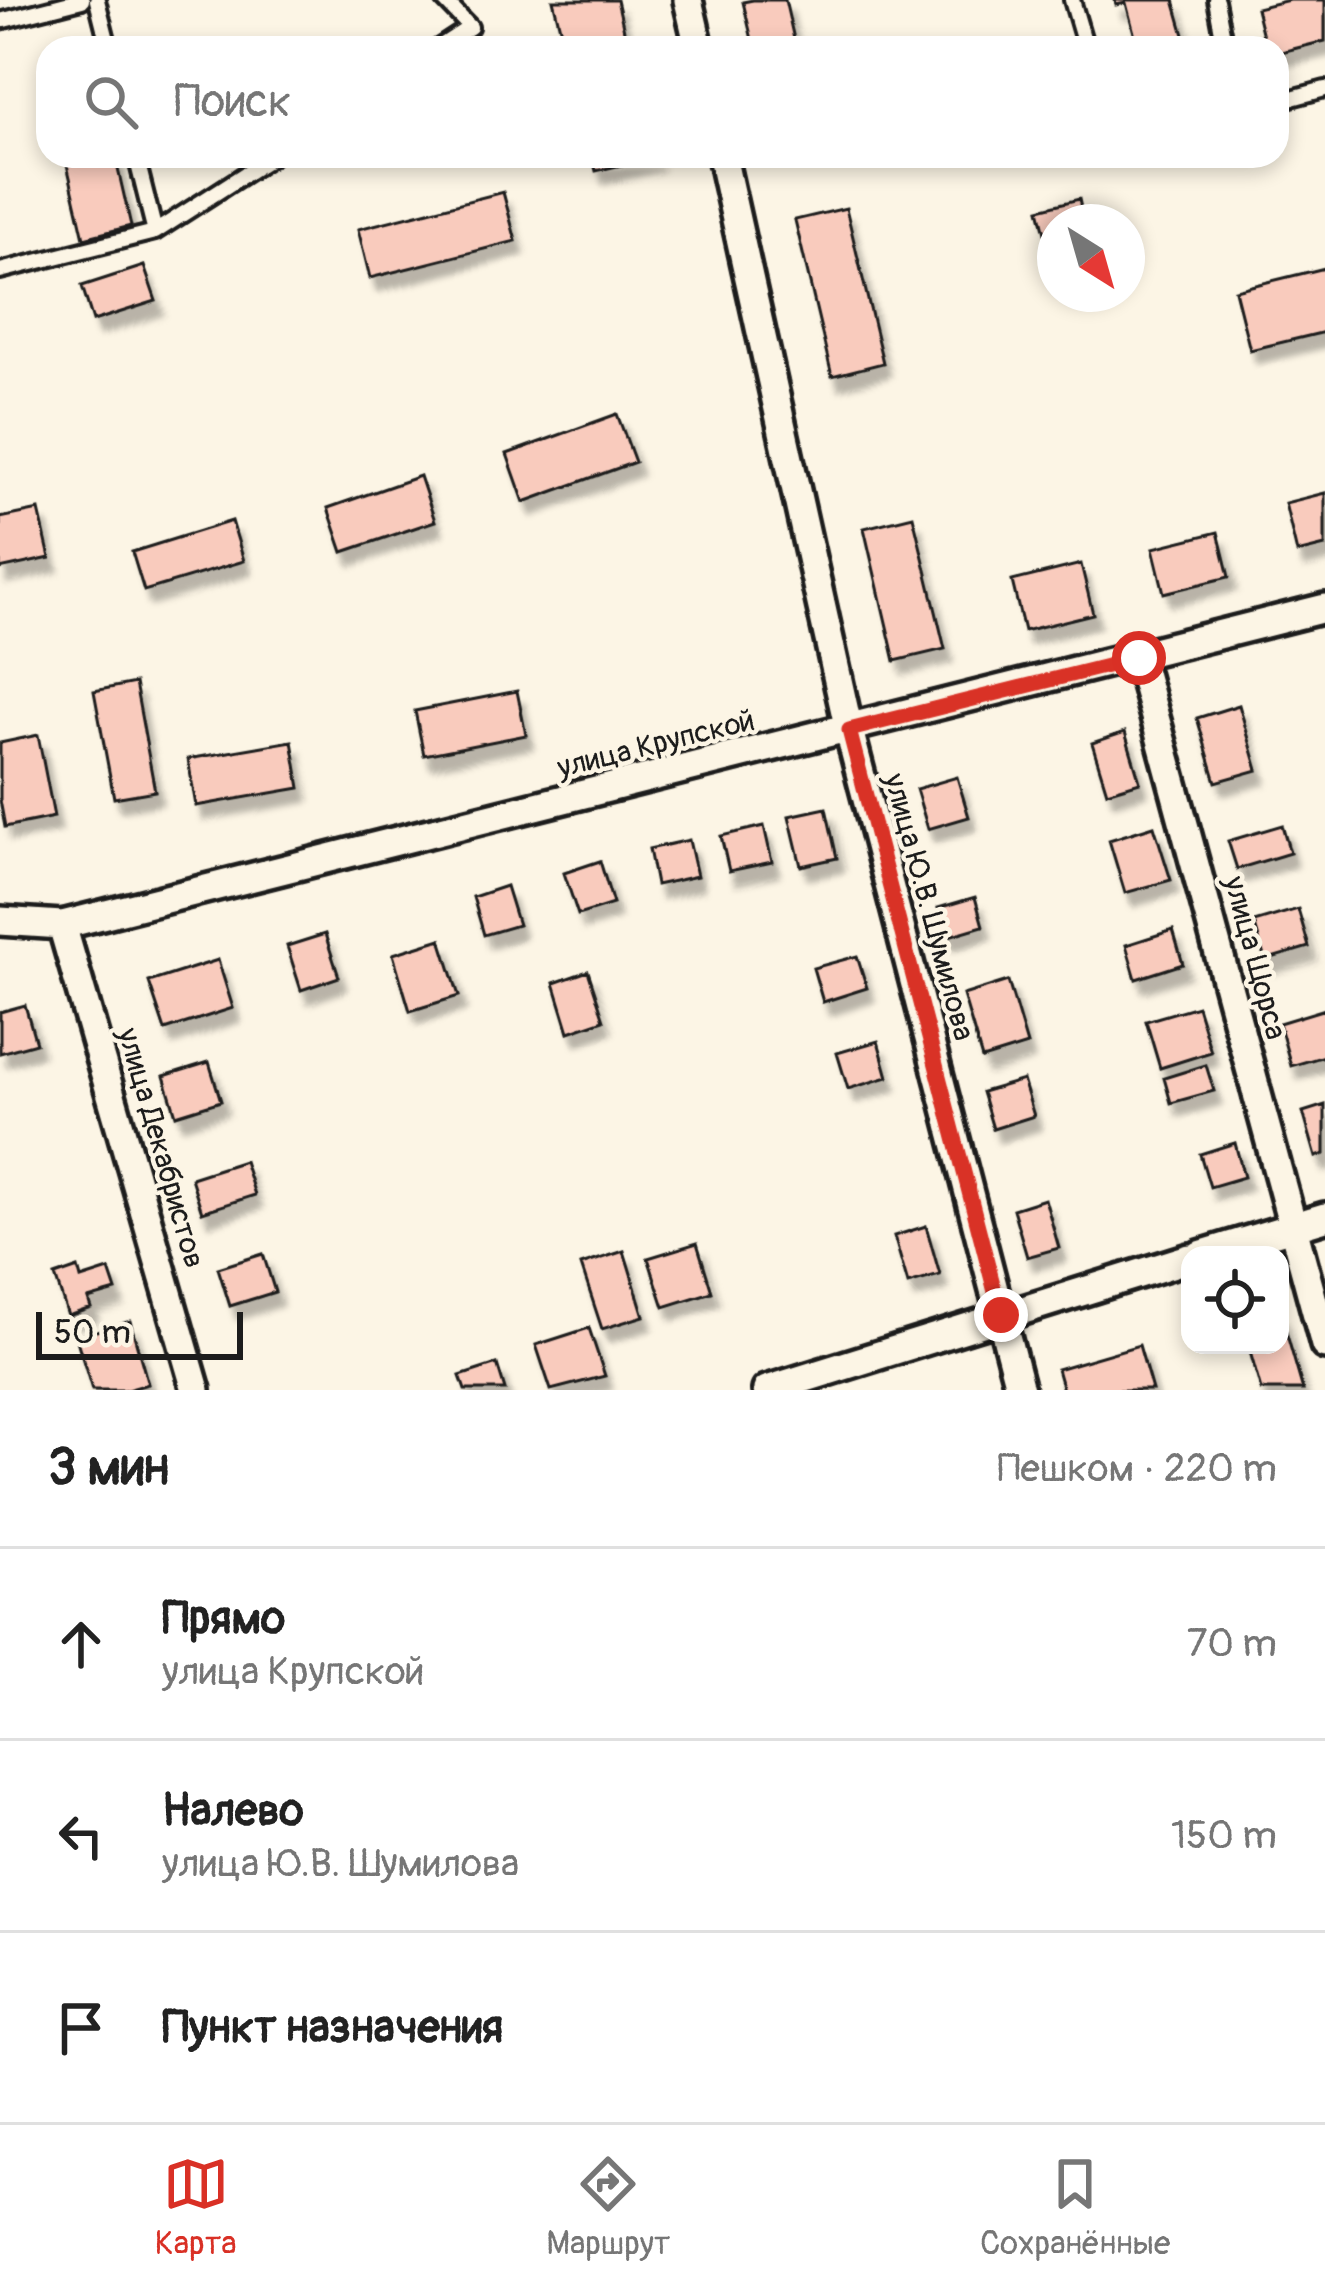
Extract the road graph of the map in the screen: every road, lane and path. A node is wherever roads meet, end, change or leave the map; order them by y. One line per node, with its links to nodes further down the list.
1 (82, 0): 7 (lane)
2 (97, 0): 8 (lane)
3 (444, 0): 9 (lane)
4 (688, 0): 10 (street)
5 (1072, 0): 11 (lane)
6 (1215, 0): 12 (lane)
7 (0, 21)
8 (106, 36)
9 (455, 36)
10 (696, 36)
11 (1082, 36)
12 (1222, 36)
13 (1325, 89): 14 (lane)
14 (1289, 99)
15 (139, 168): 18 (lane)
16 (254, 168): 18 (lane)
17 (725, 168): 22 (street, улица Ю.В. Шумилова)
18 (155, 232): 19 (lane)
19 (0, 271)
20 (1325, 608): 21 (street, улица Крупской)
21 (1139, 658): 22 (street, улица Крупской); 26 (street, улица Щорса)
22 (849, 730): 24 (street, улица Крупской); 29 (street, улица Ю.В. Шумилова)
23 (0, 921): 24 (street, улица Крупской)
24 (62, 925): 31 (street, улица Декабристов)
25 (1325, 1217): 26 (street)
26 (1294, 1227): 27 (street); 30 (street, улица Щорса)
27 (1230, 1246)
28 (1181, 1261): 29 (street)
29 (1001, 1315): 32 (street); 33 (street, улица Ю.В. Шумилова)
30 (1325, 1345)
31 (196, 1390)
32 (767, 1390)
33 (1020, 1390)

